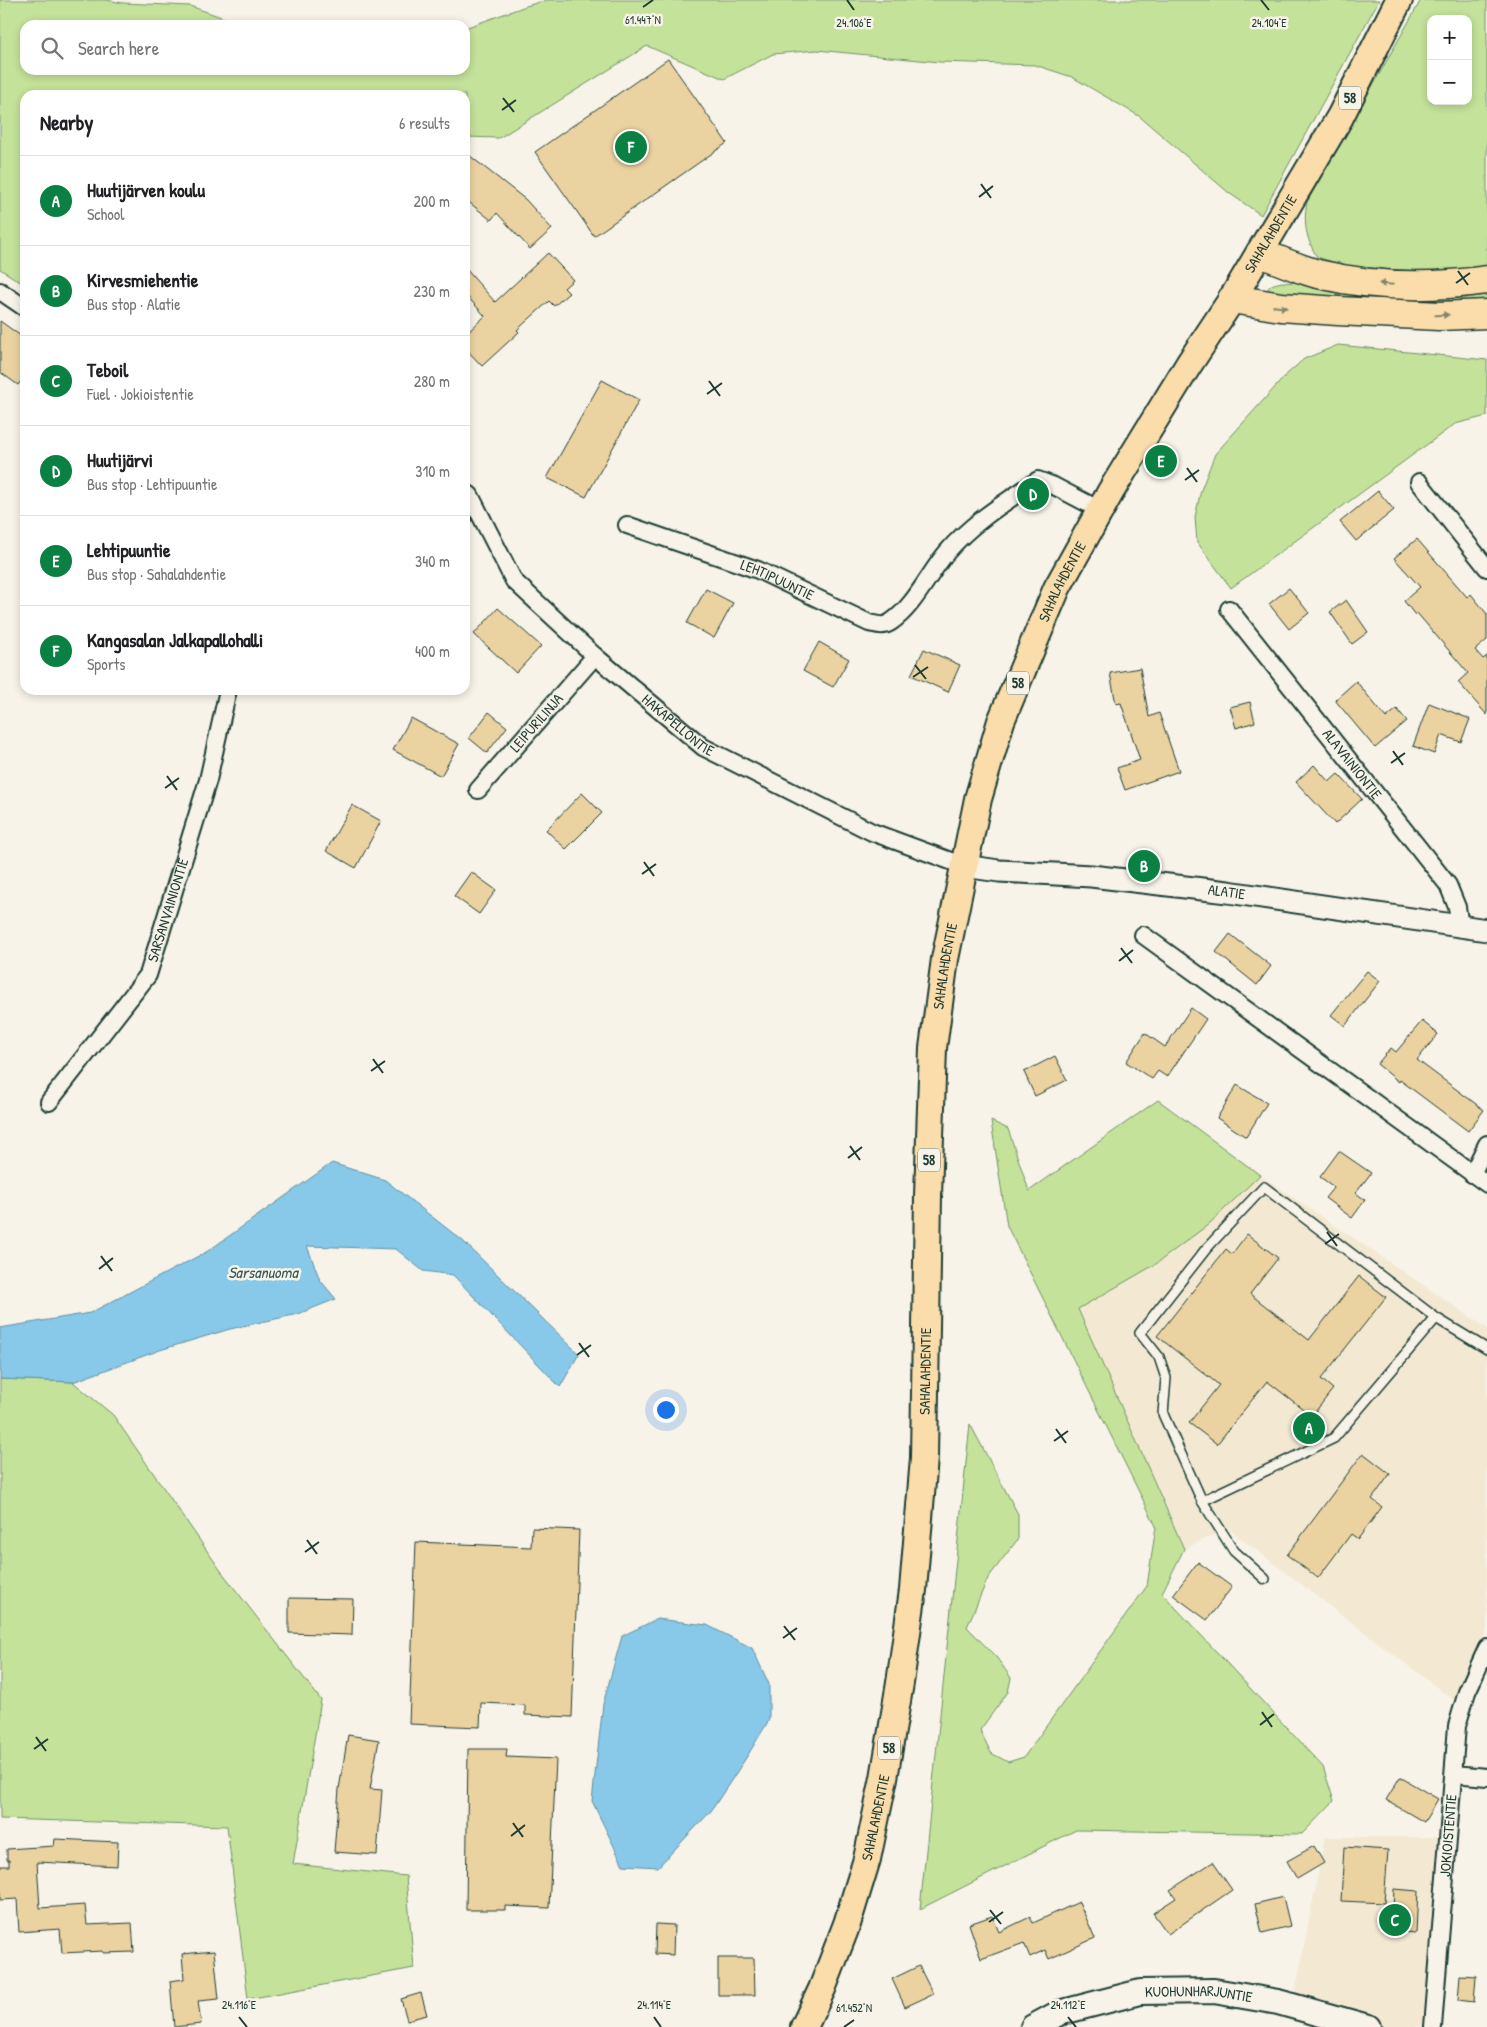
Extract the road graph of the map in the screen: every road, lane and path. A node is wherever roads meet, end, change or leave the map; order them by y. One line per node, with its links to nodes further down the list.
1 (1397, 5): 2 (main road, SAHALAHDENTIE / 58)
2 (1260, 253): 3 (highway, one-way to 2); 5 (main road, SAHALAHDENTIE / 58)
3 (1487, 280)
4 (0, 291): 6 (street)
5 (1232, 299): 7 (highway, one-way to 7); 10 (main road, SAHALAHDENTIE / 58)
6 (20, 305)
7 (1487, 314)
8 (1419, 482): 12 (street)
9 (470, 495): 14 (street, HAKAPELLONTIE)
10 (1100, 510): 11 (street, LEHTIPUUNTIE); 17 (main road, SAHALAHDENTIE / 58)
11 (627, 525)
12 (1487, 568)
13 (1229, 609): 18 (street, ALAVAINIONTIE)
14 (595, 656): 16 (street, LEIPURILINJA); 17 (street, HAKAPELLONTIE)
15 (227, 695): 21 (street, SARSANVAINIONTIE)
16 (478, 790)
17 (964, 866): 18 (street, ALATIE); 32 (main road, SAHALAHDENTIE / 58)
18 (1460, 926): 19 (street, ALATIE)
19 (1487, 930)
20 (1143, 935): 23 (street)
21 (49, 1102)
22 (1487, 1144): 23 (street)
23 (1472, 1174): 24 (street)
24 (1487, 1184)
25 (1436, 1318): 26 (lane); 27 (lane); 27 (lane)
26 (1487, 1349)
27 (1202, 1501): 28 (lane)
28 (1265, 1579)
29 (1487, 1648): 30 (street, JOKIOISTENTIE)
30 (1454, 1774): 31 (street); 35 (street, JOKIOISTENTIE)
31 (1487, 1777)
32 (804, 2027)
33 (1032, 2027): 34 (main road, KUOHUNHARJUNTIE)
34 (1368, 2027)
35 (1433, 2027)

